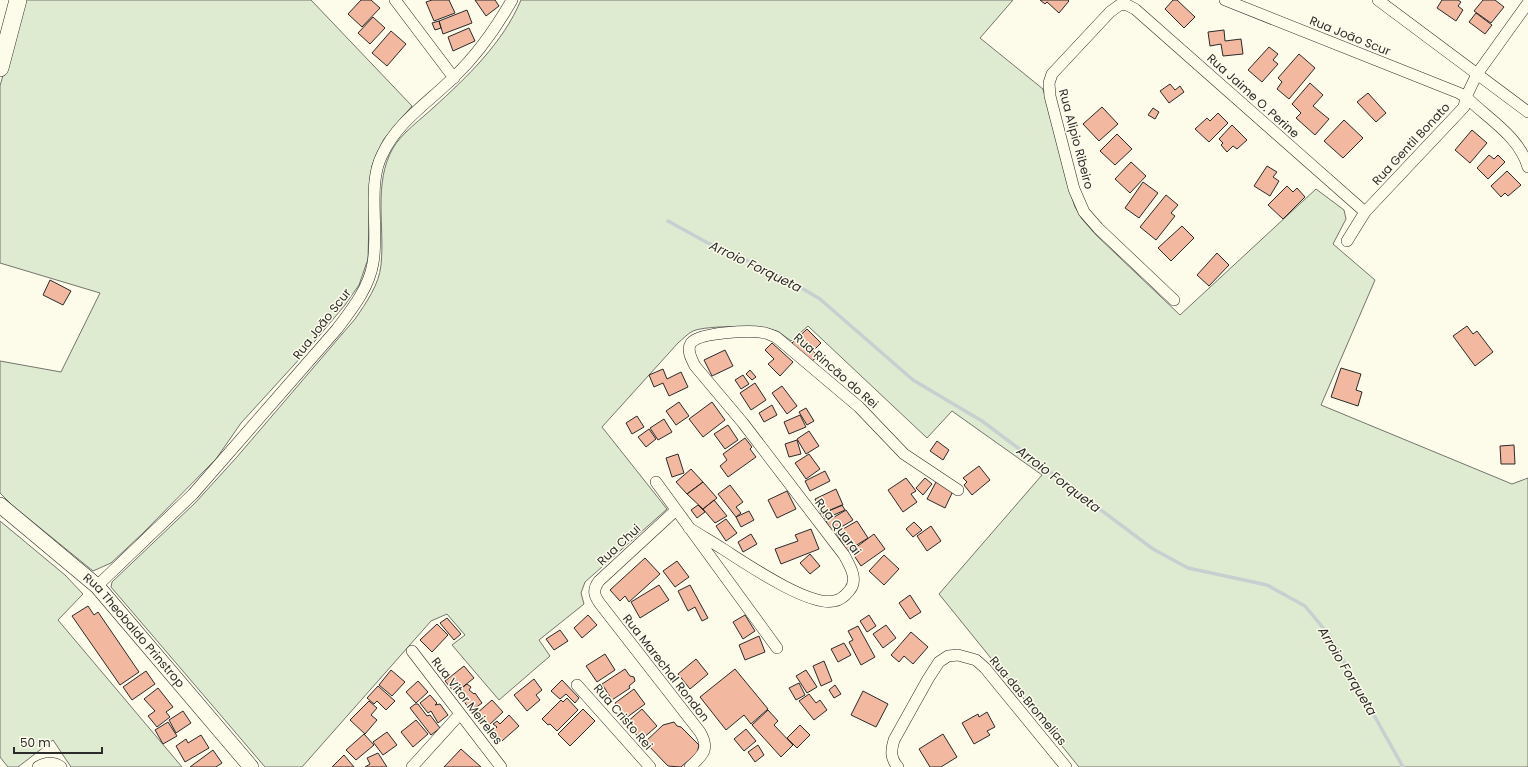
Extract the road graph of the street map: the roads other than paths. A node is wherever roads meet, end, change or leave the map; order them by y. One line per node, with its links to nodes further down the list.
1 (7, 0): 9 (main road)
2 (18, 0): 10 (main road)
3 (395, 0): 12 (street)
4 (512, 0): 12 (street, Rua João Scur)
5 (1224, 0): 13 (street, Rua João Scur)
6 (1378, 0): 11 (street)
7 (1528, 3): 11 (street, Rua Gentil Bonato)
8 (1121, 4): 16 (street, Rua Jaime O. Perine); 18 (street, Rua Alipio Ribeiro)
9 (0, 28)
10 (0, 68)
11 (1476, 74): 13 (street, Rua Gentil Bonato); 14 (street)
12 (454, 78): 25 (street, Rua João Scur)
13 (1466, 97): 15 (street, Rua João Scur); 16 (street, Rua Gentil Bonato)
14 (1528, 112)
15 (1528, 167)
16 (1364, 212): 17 (street, Rua Gentil Bonato)
17 (1347, 241)
18 (1174, 300)
19 (690, 357): 21 (street, Rua Rincão do Rei); 24 (street, Rua Quarai)
20 (656, 482): 23 (street)
21 (958, 490)
22 (1, 506): 25 (street, Rua Theobaldo Prinstrop)
23 (676, 510): 24 (street); 26 (street, Rua Chui)
24 (689, 528): 27 (street)
25 (97, 586): 34 (street, Rua Theobaldo Prinstrop)
26 (601, 605): 38 (street, Rua Marechal Rondon)
27 (777, 648)
28 (412, 651): 30 (street, Rua Vitor Meireles)
29 (577, 685): 37 (street, Rua Cristo Rei)
30 (460, 714): 35 (street); 36 (street, Rua Vitor Meireles)
31 (896, 765): 39 (street, Rua das Bromelias)
32 (38, 767): 33 (street)
33 (61, 767)
34 (250, 767)
35 (412, 767)
36 (501, 767)
37 (650, 767)
38 (690, 767)
39 (1066, 767)

